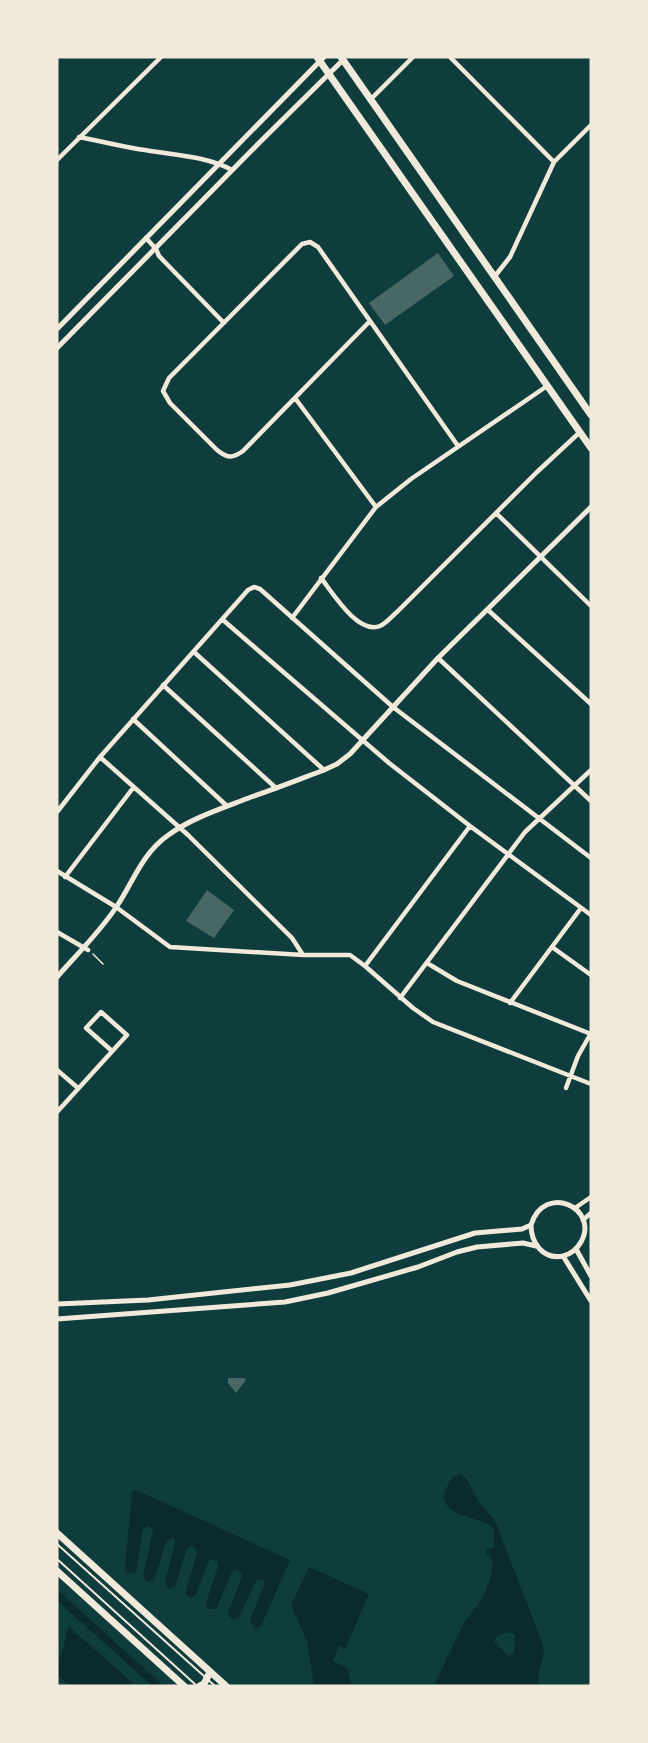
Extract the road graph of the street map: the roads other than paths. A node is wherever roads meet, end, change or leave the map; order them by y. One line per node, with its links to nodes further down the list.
1 (161, 57): 10 (street)
2 (413, 57): 7 (street)
3 (450, 57): 13 (street)
4 (320, 58): 6 (main road); 9 (street)
5 (342, 59): 6 (street); 7 (main road)
6 (328, 74): 11 (street); 23 (main road)
7 (371, 99): 18 (main road)
8 (591, 125): 13 (street)
9 (250, 133): 11 (street); 14 (street)
10 (80, 137): 12 (street); 14 (street)
11 (260, 142): 15 (street)
12 (57, 160)
13 (554, 162): 18 (street)
14 (220, 164): 15 (street); 16 (street)
15 (232, 170): 17 (street)
16 (146, 238): 17 (street); 21 (street)
17 (156, 249): 20 (street); 22 (street)
18 (495, 276): 25 (main road)
19 (369, 322): 20 (street); 24 (street); 27 (street)
20 (224, 323): 24 (street)
21 (57, 329)
22 (57, 348)
23 (547, 386): 26 (main road); 27 (street)
24 (295, 398): 29 (street)
25 (591, 415)
26 (580, 432): 28 (main road); 31 (street)
27 (458, 446): 29 (street)
28 (591, 447)
29 (376, 507): 33 (street)
30 (591, 507): 32 (street)
31 (496, 513): 32 (street); 33 (street)
32 (541, 557): 34 (street); 35 (street)
33 (321, 578): 36 (street)
34 (591, 606)
35 (488, 610): 39 (street); 41 (street)
36 (292, 618): 37 (street); 42 (street)
37 (223, 620): 38 (street); 44 (street)
38 (194, 652): 40 (street); 46 (street)
39 (438, 658): 42 (street); 48 (street)
40 (163, 686): 43 (street); 50 (street)
41 (591, 704)
42 (393, 707): 44 (street); 54 (street)
43 (133, 719): 45 (street); 52 (street)
44 (363, 742): 46 (street); 55 (street)
45 (100, 757): 49 (street); 53 (street)
46 (324, 770): 50 (street)
47 (591, 770): 48 (street)
48 (575, 786): 51 (street); 54 (street)
49 (133, 788): 56 (street); 60 (street)
50 (276, 788): 52 (street)
51 (591, 801)
52 (227, 806): 56 (street)
53 (57, 812)
54 (537, 819): 57 (street); 58 (street)
55 (470, 826): 57 (street); 69 (street)
56 (180, 828): 61 (street); 67 (street)
57 (508, 854): 62 (street); 68 (street)
58 (591, 858)
59 (57, 871): 60 (street)
60 (65, 877): 61 (street)
61 (116, 907): 66 (street); 67 (street)
62 (581, 908): 63 (street); 65 (street)
63 (591, 915)
64 (57, 932): 66 (street)
65 (552, 947): 70 (street); 73 (street)
66 (86, 949): 71 (street)
67 (303, 955): 69 (street)
68 (427, 963): 72 (street); 73 (street)
69 (365, 966): 72 (street)
70 (591, 975)
71 (57, 976)
72 (400, 998): 77 (street)
73 (510, 1002): 74 (street)
74 (591, 1033): 77 (street)
75 (112, 1052): 75 (street); 79 (street)
76 (57, 1070): 79 (street)
77 (570, 1076): 78 (street); 80 (street)
78 (591, 1084)
79 (78, 1088): 81 (street)
80 (566, 1088)
81 (57, 1112)
82 (590, 1199): 83 (street)
83 (575, 1208): 85 (street); 86 (street)
84 (591, 1213): 85 (street)
85 (583, 1220): 87 (street)
86 (531, 1225): 88 (street); 92 (street)
87 (588, 1233): 89 (street)
88 (536, 1246): 90 (street); 95 (street)
89 (576, 1249): 90 (street); 91 (street)
90 (563, 1256): 93 (street)
91 (591, 1276)
92 (231, 1291): 94 (street); 95 (street)
93 (591, 1300)
94 (57, 1304)
95 (232, 1305): 96 (street)
96 (57, 1319)
97 (57, 1533): 101 (main road)
98 (57, 1544): 101 (lane)
99 (57, 1559): 103 (lane)
100 (57, 1571): 102 (main road)
101 (209, 1676): 103 (main road); 104 (lane); 105 (main road)
102 (185, 1686)
103 (199, 1686)
104 (216, 1686)
105 (226, 1686)

